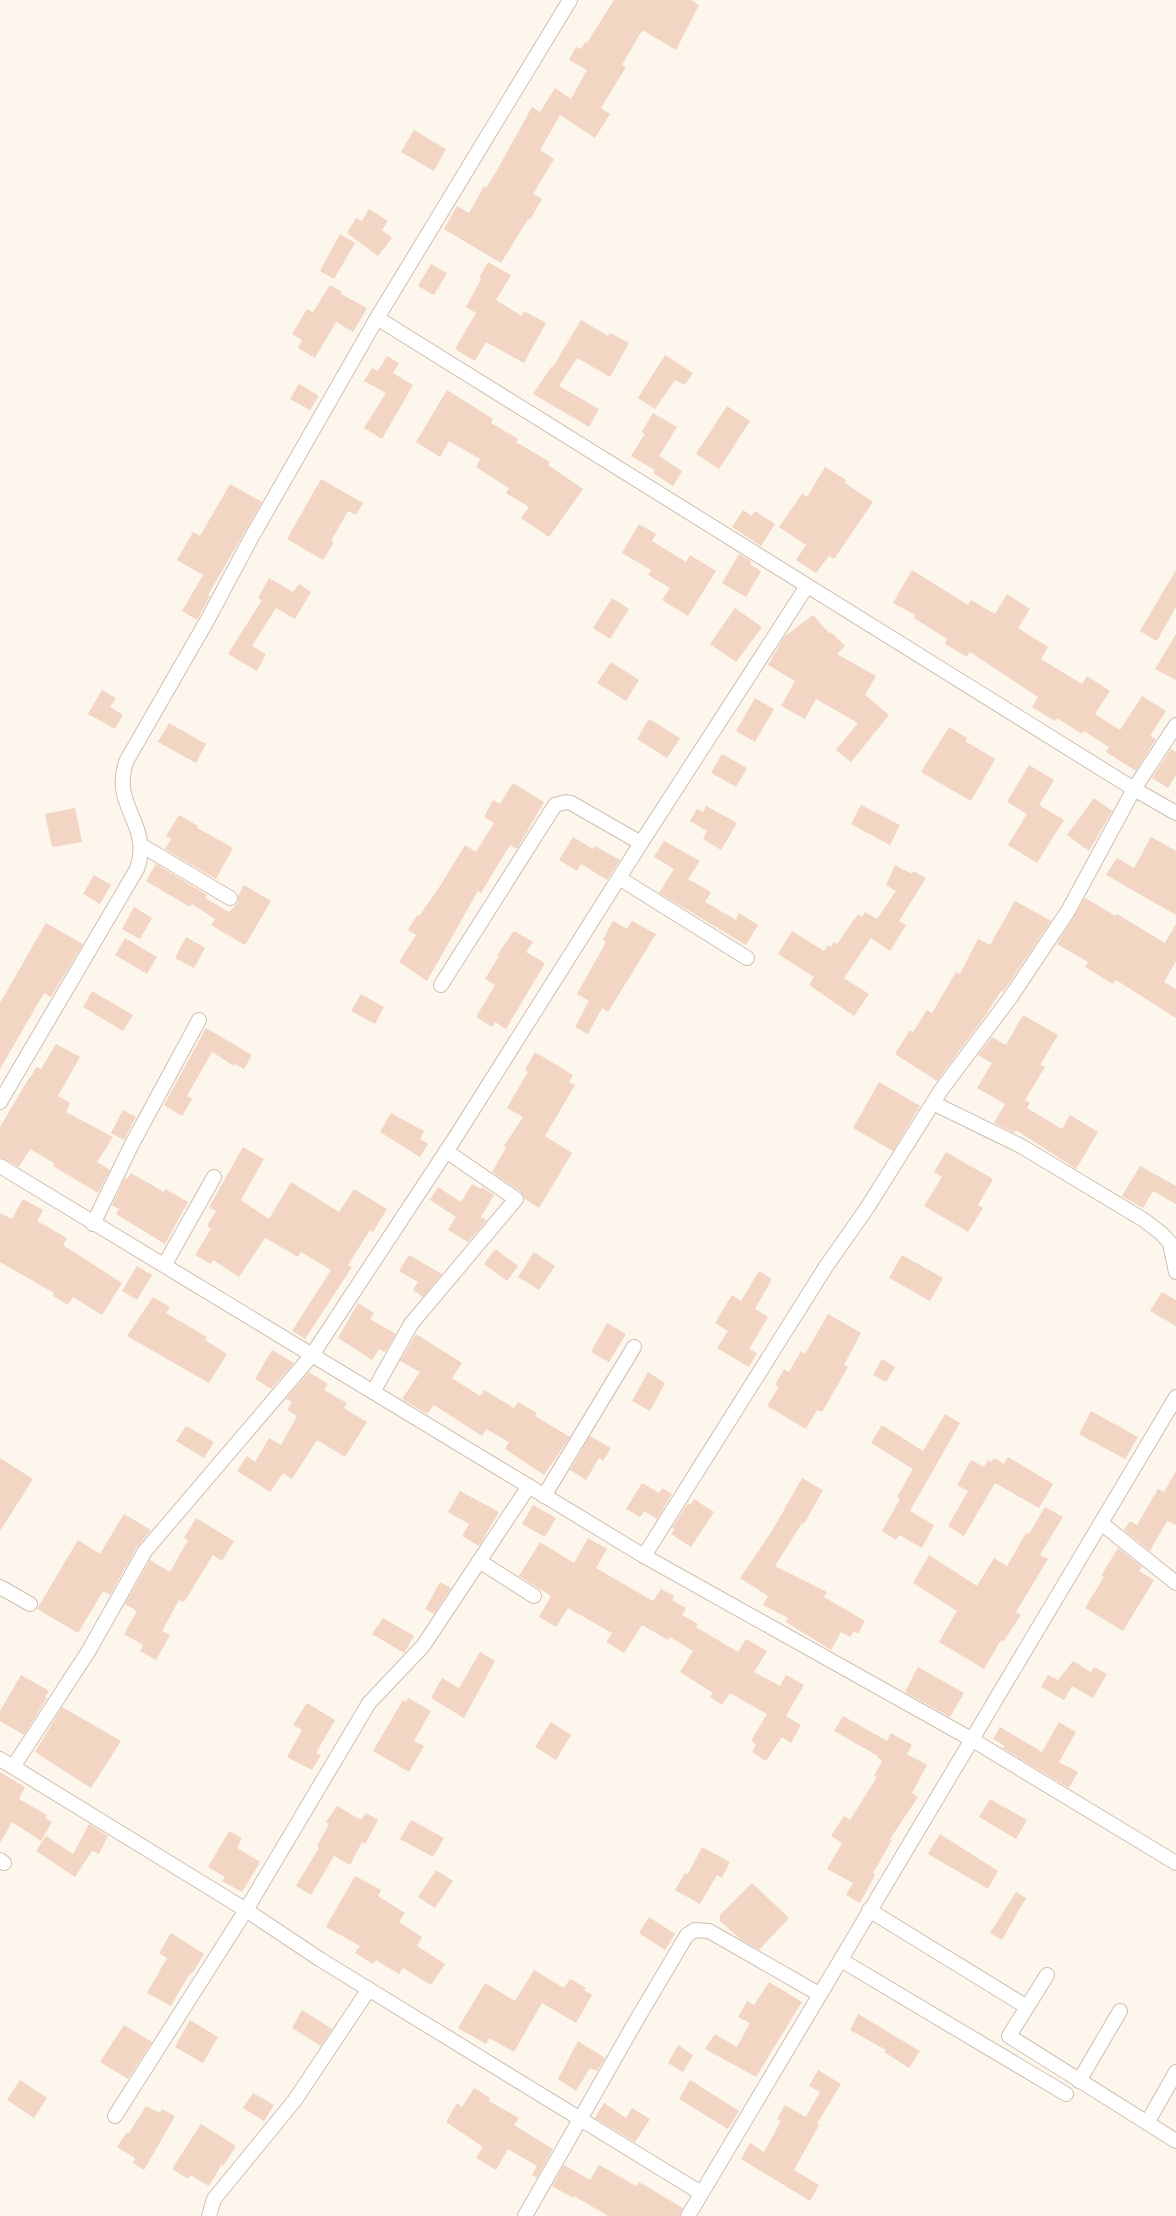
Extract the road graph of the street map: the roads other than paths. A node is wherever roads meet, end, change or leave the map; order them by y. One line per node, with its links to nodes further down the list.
1 (570, 0): 2 (street)
2 (377, 318): 3 (street); 8 (street)
3 (807, 586): 5 (street); 7 (street)
4 (1176, 725): 5 (street)
5 (1134, 789): 6 (street); 15 (street)
6 (1176, 813)
7 (641, 843): 9 (street); 12 (street)
8 (141, 845): 10 (street); 14 (street)
9 (620, 878): 11 (street); 16 (street)
10 (230, 898)
11 (747, 958)
12 (441, 985)
13 (199, 1020): 19 (street)
14 (0, 1102)
15 (932, 1103): 21 (street); 29 (street)
16 (446, 1151): 23 (street); 24 (street)
17 (0, 1166): 19 (street)
18 (214, 1177): 20 (street)
19 (93, 1224): 20 (street)
20 (165, 1264): 23 (street)
21 (1176, 1272)
22 (634, 1347): 27 (street)
23 (312, 1355): 24 (street); 37 (street)
24 (373, 1392): 26 (street)
25 (1176, 1397): 28 (street)
26 (529, 1486): 27 (street); 30 (street)
27 (544, 1496): 29 (street)
28 (1101, 1523): 31 (street); 35 (street)
29 (644, 1556): 35 (street)
30 (479, 1561): 33 (street); 39 (street)
31 (1176, 1583)
32 (0, 1586): 34 (street)
33 (534, 1596)
34 (30, 1604)
35 (971, 1739): 38 (street); 40 (street)
36 (0, 1759): 37 (street)
37 (13, 1767): 39 (street)
38 (1176, 1863)
39 (246, 1910): 43 (street); 50 (street)
40 (869, 1910): 41 (street); 45 (street)
41 (841, 1960): 44 (street); 49 (street)
42 (1047, 1975): 45 (street)
43 (369, 1989): 51 (street); 55 (street)
44 (819, 1994): 51 (street); 54 (street)
45 (1027, 2007): 48 (street)
46 (1120, 2011): 48 (street)
47 (1176, 2072): 52 (street)
48 (1079, 2081): 52 (street)
49 (1066, 2094)
50 (115, 2116)
51 (580, 2120): 54 (street); 56 (street)
52 (1146, 2123): 53 (street)
53 (1176, 2141)
54 (701, 2193): 57 (street)
55 (209, 2216)
56 (525, 2216)
57 (688, 2216)

